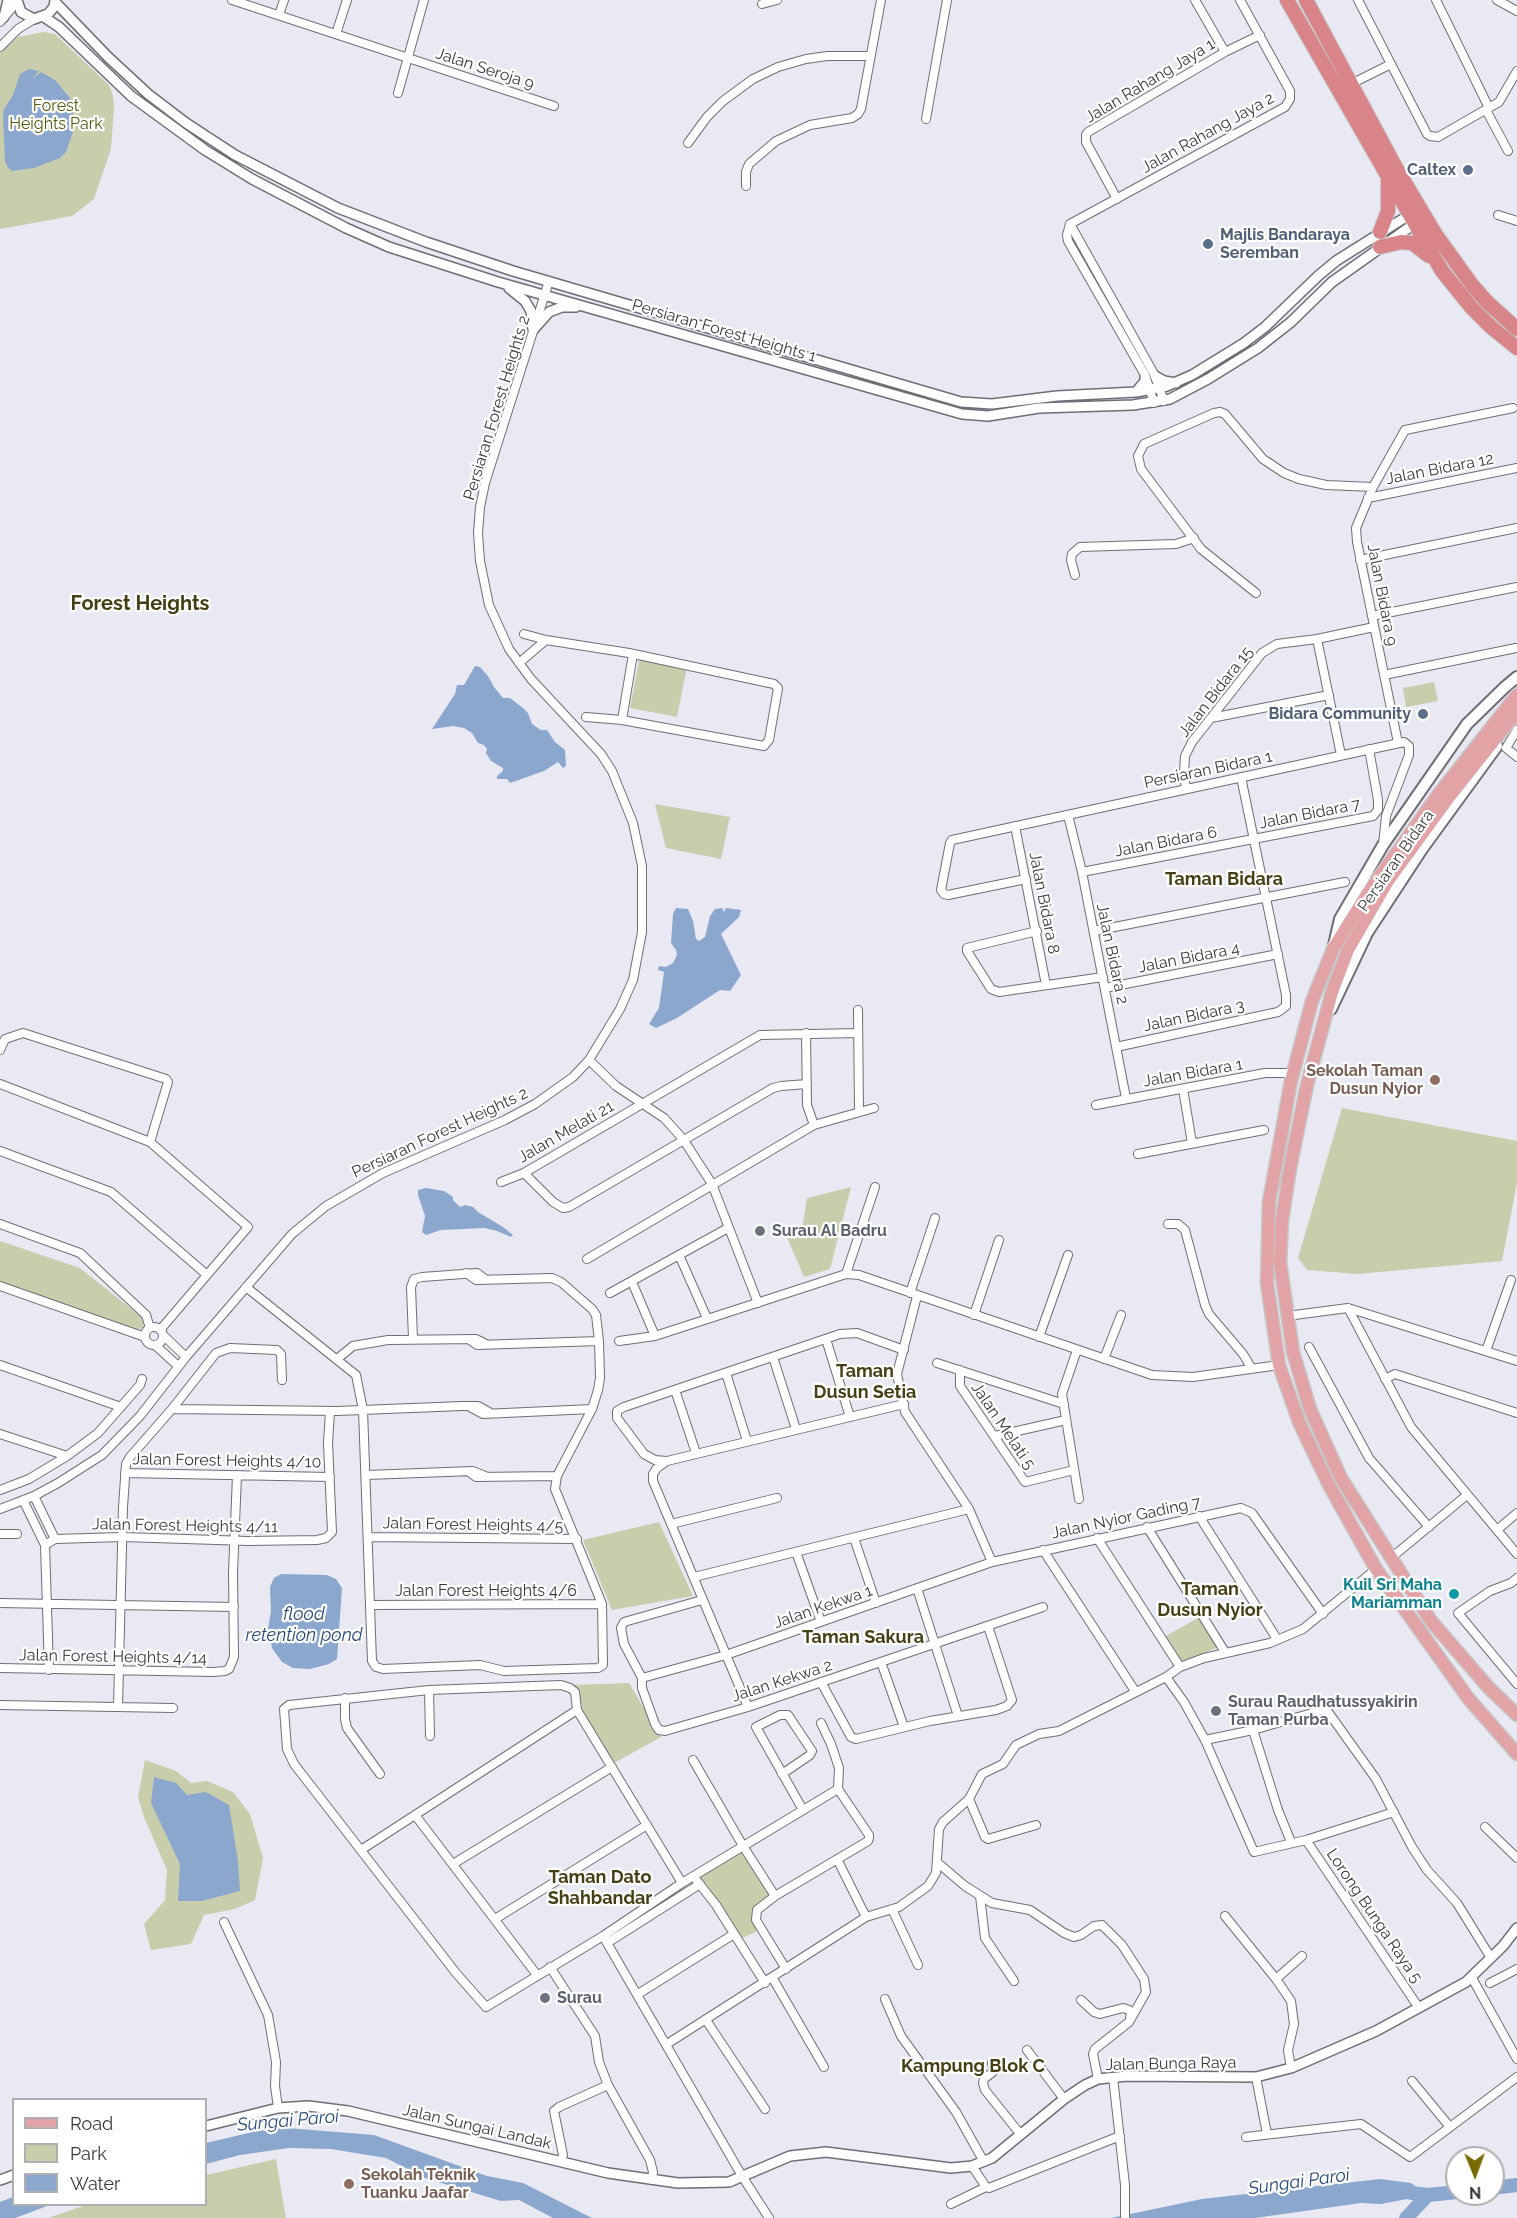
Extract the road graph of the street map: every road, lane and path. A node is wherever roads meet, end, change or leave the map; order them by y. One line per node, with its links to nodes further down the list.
1 (232, 0): 19 (street, Jalan Seroja 9)
2 (284, 0): 19 (street)
3 (347, 0): 22 (street)
4 (424, 0): 27 (street)
5 (777, 0): 17 (street)
6 (881, 0): 26 (street)
7 (947, 0): 34 (street)
8 (1195, 0): 25 (street)
9 (1240, 0): 23 (street, Jalan Rahang Jaya 2)
10 (1287, 0): 37 (highway)
11 (1306, 0): 30 (highway)
12 (1358, 0): 28 (street)
13 (1436, 0): 33 (street)
14 (1497, 0): 18 (street)
15 (14, 1): 20 (street, Persiaran Forest Heights 1); 21 (street)
16 (55, 1): 20 (street); 46 (street, Persiaran Forest Heights 1)
17 (762, 4)
18 (1517, 11)
19 (279, 15): 22 (street, Jalan Seroja 9)
20 (39, 18): 24 (street); 47 (street, Persiaran Forest Heights 1)
21 (2, 20)
22 (336, 34): 27 (street, Jalan Seroja 9)
23 (1260, 35): 25 (street, Jalan Rahang Jaya 1); 39 (street, Jalan Rahang Jaya 2)
24 (0, 47)
25 (1225, 52): 39 (street, Jalan Rahang Jaya 1)
26 (870, 56): 35 (street); 38 (street)
27 (408, 58): 31 (street); 32 (street, Jalan Seroja 9)
28 (1391, 64): 30 (street); 33 (street)
29 (1517, 71): 33 (street)
30 (1351, 84): 50 (highway)
31 (398, 93)
32 (554, 106)
33 (1488, 109): 36 (street)
34 (926, 119)
35 (688, 143)
36 (1508, 151)
37 (1387, 174): 41 (highway); 43 (highway)
38 (746, 186)
39 (1116, 199): 53 (street, Jalan Rahang Jaya 2)
40 (1498, 215): 42 (street)
41 (1412, 220): 43 (street, Persiaran Forest Heights 1); 44 (street, Persiaran Forest Heights 1); 45 (highway)
42 (1517, 221)
43 (1380, 232): 54 (street, Persiaran Forest Heights 1)
44 (1380, 247): 45 (highway); 57 (street, Persiaran Forest Heights 1)
45 (1442, 271): 52 (highway)
46 (549, 281): 48 (street, Persiaran Forest Heights 2); 56 (street, Persiaran Forest Heights 1)
47 (498, 282): 48 (street, Persiaran Forest Heights 1); 51 (street)
48 (545, 294): 49 (street, Persiaran Forest Heights 1); 51 (street, Persiaran Forest Heights 2)
49 (588, 308): 51 (street); 57 (street, Persiaran Forest Heights 1)
50 (1517, 329)
51 (533, 330): 75 (street, Persiaran Forest Heights 2)
52 (1517, 348)
53 (1150, 377): 54 (street); 55 (street); 56 (street)
54 (1176, 383): 55 (street, Persiaran Forest Heights 1)
55 (1156, 390): 56 (street, Persiaran Forest Heights 1); 57 (street)
56 (1136, 392)
57 (1159, 402)
58 (1513, 408): 60 (street, Jalan Bidara 9)
59 (1517, 468): 61 (street, Jalan Bidara 12)
60 (1373, 487): 61 (street, Jalan Bidara 9); 63 (street)
61 (1368, 498): 64 (street, Jalan Bidara 9)
62 (1517, 528): 64 (street)
63 (1194, 538): 65 (street); 67 (street)
64 (1360, 560): 68 (street, Jalan Bidara 9)
65 (1075, 575)
66 (1517, 587): 68 (street)
67 (1256, 593)
68 (1372, 616): 69 (street, Jalan Bidara 9)
69 (1374, 627): 71 (street, Jalan Bidara 15); 76 (street, Jalan Bidara 9)
70 (524, 634): 72 (street)
71 (1317, 639): 78 (street); 81 (street, Jalan Bidara 15)
72 (546, 640): 74 (street); 75 (street)
73 (1516, 648): 76 (street)
74 (633, 654): 82 (street); 82 (street)
75 (519, 663): 114 (street, Persiaran Forest Heights 2)
76 (1384, 675): 85 (street, Jalan Bidara 9)
77 (1517, 677): 92 (main road, Persiaran Bidara)
78 (1329, 694): 81 (street); 87 (street)
79 (1515, 704): 103 (main road); 109 (main road, Persiaran Bidara)
80 (586, 717): 82 (street)
81 (1211, 718): 90 (street, Jalan Bidara 15)
82 (622, 720)
83 (1517, 720): 109 (main road, Persiaran Bidara)
84 (1517, 730): 88 (street)
85 (1398, 743): 86 (street, Persiaran Bidara 1); 91 (street)
86 (1369, 749): 87 (street, Persiaran Bidara 1); 95 (street, Jalan Bidara 7)
87 (1341, 755): 89 (street, Persiaran Bidara 1)
88 (1517, 757)
89 (1241, 777): 90 (street, Persiaran Bidara 1); 95 (street)
90 (1186, 789): 93 (street, Persiaran Bidara 1)
91 (1392, 803): 92 (street); 96 (street)
92 (1405, 814): 96 (main road, Persiaran Bidara)
93 (1068, 815): 94 (street, Persiaran Bidara 1); 97 (street, Jalan Bidara 2)
94 (1015, 826): 98 (street, Jalan Bidara 8); 98 (street, Persiaran Bidara 1)
95 (1255, 839): 97 (street, Jalan Bidara 6); 100 (street)
96 (1383, 845): 103 (main road, Persiaran Bidara)
97 (1082, 872): 102 (street, Jalan Bidara 2)
98 (1026, 879): 101 (street, Jalan Bidara 8)
99 (1345, 882): 100 (street)
100 (1266, 896): 102 (street); 104 (street)
101 (1037, 931): 106 (street, Jalan Bidara 8); 106 (street)
102 (1094, 931): 105 (street, Jalan Bidara 2)
103 (1333, 948): 115 (main road)
104 (1278, 954): 107 (street, Jalan Bidara 4); 112 (street, Jalan Bidara 3)
105 (1103, 977): 106 (street); 107 (street, Jalan Bidara 2)
106 (1046, 985)
107 (1105, 988): 112 (street, Jalan Bidara 2)
108 (858, 1010): 110 (street)
109 (1321, 1032): 155 (main road, Persiaran Bidara)
110 (858, 1033): 111 (street, Jalan Melati 21); 123 (street)
111 (806, 1034): 117 (street); 120 (street, Jalan Melati 21)
112 (1116, 1047): 119 (street, Jalan Bidara 2)
113 (0, 1050): 127 (street)
114 (589, 1060): 120 (street); 148 (street, Persiaran Forest Heights 2)
115 (1291, 1081): 118 (street, Jalan Bidara 1); 178 (main road)
116 (0, 1084): 127 (street)
117 (807, 1084): 124 (street); 126 (street)
118 (1183, 1089): 119 (street, Jalan Bidara 1); 128 (street)
119 (1126, 1098): 121 (street, Jalan Bidara 1)
120 (642, 1103): 126 (street); 131 (street, Jalan Melati 21)
121 (1096, 1105)
122 (874, 1108): 123 (street)
123 (859, 1111): 124 (street)
124 (814, 1125): 133 (street)
125 (1264, 1130): 128 (street)
126 (683, 1139): 131 (street); 133 (street)
127 (150, 1142): 144 (street)
128 (1192, 1143): 130 (street)
129 (0, 1151): 144 (street)
130 (1138, 1154)
131 (524, 1173): 132 (street, Jalan Melati 21)
132 (501, 1182)
133 (712, 1184): 138 (street); 142 (street)
134 (875, 1187): 143 (street)
135 (934, 1218): 150 (street)
136 (0, 1224): 157 (street)
137 (1168, 1224): 180 (street)
138 (728, 1228): 140 (street); 151 (street)
139 (999, 1240): 153 (street)
140 (679, 1255): 146 (street); 156 (street)
141 (1068, 1255): 161 (street)
142 (587, 1259)
143 (846, 1274): 150 (street); 151 (street)
144 (207, 1275): 158 (street)
145 (1511, 1280): 170 (street)
146 (632, 1282): 149 (street); 159 (street)
147 (0, 1286): 160 (street)
148 (246, 1287): 171 (street, Persiaran Forest Heights 2); 173 (street)
149 (610, 1293)
150 (914, 1295): 153 (street); 168 (street)
151 (758, 1303): 156 (street)
152 (1348, 1308): 155 (street); 170 (street); 184 (street)
153 (974, 1315): 161 (street)
154 (1121, 1315): 174 (street)
155 (1287, 1316): 238 (main road, Persiaran Bidara)
156 (707, 1318): 159 (street)
157 (150, 1328): 158 (street); 160 (street)
158 (161, 1332): 166 (street); 171 (street)
159 (655, 1336): 165 (street)
160 (145, 1337): 166 (street)
161 (1039, 1337): 169 (street)
162 (413, 1339): 164 (street); 164 (street); 173 (street)
163 (826, 1339): 168 (street); 172 (street); 195 (street)
164 (599, 1341): 191 (street)
165 (619, 1341)
166 (155, 1345): 179 (street)
167 (1309, 1347): 222 (street)
168 (904, 1350): 187 (street)
169 (1077, 1350): 174 (street); 188 (street)
170 (1486, 1351): 175 (street)
171 (186, 1357): 179 (street, Persiaran Forest Heights 2)
172 (772, 1357): 182 (street); 197 (street)
173 (337, 1359): 192 (street)
174 (1104, 1359): 180 (street)
175 (1517, 1361)
176 (937, 1363): 181 (street)
177 (0, 1365): 189 (street)
178 (1280, 1365): 180 (street); 240 (main road)
179 (178, 1366): 212 (street, Persiaran Forest Heights 2)
180 (1252, 1369)
181 (960, 1370): 188 (street); 199 (street, Jalan Melati 5)
182 (726, 1373): 186 (street); 200 (street)
183 (142, 1379): 189 (street)
184 (1385, 1379): 194 (street); 211 (street)
185 (282, 1380): 190 (street)
186 (675, 1390): 201 (street); 203 (street)
187 (904, 1404): 195 (street); 217 (street)
188 (1064, 1404): 196 (street)
189 (121, 1407): 202 (street)
190 (172, 1409): 193 (street); 205 (street)
191 (592, 1409): 192 (street); 208 (street)
192 (363, 1410): 193 (street); 207 (street)
193 (333, 1411): 209 (street)
194 (1517, 1413)
195 (849, 1417): 197 (street)
196 (1066, 1420): 199 (street); 204 (street)
197 (796, 1429): 200 (street)
198 (0, 1434): 202 (street)
199 (995, 1436): 204 (street, Jalan Melati 5)
200 (747, 1441): 201 (street)
201 (696, 1453): 203 (street)
202 (67, 1456): 210 (street)
203 (667, 1461): 220 (street)
204 (1074, 1470): 214 (street)
205 (125, 1473): 206 (street, Jalan Forest Heights 4/10); 226 (street)
206 (237, 1475): 209 (street, Jalan Forest Heights 4/10); 232 (street)
207 (367, 1475): 208 (street); 227 (street)
208 (557, 1476): 231 (street)
209 (330, 1477): 232 (street, Jalan Forest Heights 4/11)
210 (0, 1490)
211 (1467, 1495): 222 (street); 223 (street)
212 (34, 1496): 215 (street, Persiaran Forest Heights 2); 230 (street)
213 (777, 1498): 220 (street)
214 (1079, 1499)
215 (23, 1500): 216 (street, Persiaran Forest Heights 2); 233 (street)
216 (0, 1509)
217 (969, 1509): 228 (street); 239 (street)
218 (1517, 1513): 223 (street)
219 (1199, 1516): 221 (street, Jalan Nyior Gading 7); 254 (street, Jalan Nyior Gading 7); 257 (street)
220 (671, 1524): 241 (street)
221 (1147, 1527): 229 (street, Jalan Nyior Gading 7); 259 (street)
222 (1429, 1527): 238 (street)
223 (1497, 1530): 236 (street)
224 (0, 1534): 225 (street)
225 (17, 1534)
226 (122, 1537): 230 (street, Jalan Forest Heights 4/11); 232 (street, Jalan Forest Heights 4/11); 251 (street)
227 (368, 1537): 231 (street, Jalan Forest Heights 4/5); 250 (street)
228 (854, 1538): 235 (street); 246 (street)
229 (1097, 1538): 234 (street, Jalan Nyior Gading 7); 262 (street)
230 (55, 1539): 233 (street, Jalan Forest Heights 4/11)
231 (577, 1539): 248 (street)
232 (235, 1540): 252 (street)
233 (45, 1545): 249 (street)
234 (1043, 1550): 237 (street, Jalan Nyior Gading 7); 271 (street)
235 (796, 1552): 241 (street); 255 (street)
236 (1517, 1554)
237 (1011, 1557): 239 (street, Jalan Kekwa 1)
238 (1391, 1558): 278 (main road, Persiaran Bidara)
239 (992, 1562): 243 (street, Jalan Kekwa 1)
240 (1376, 1569): 254 (street); 285 (main road)
241 (694, 1577): 245 (street)
242 (1514, 1580): 244 (street); 269 (street)
243 (917, 1588): 246 (street, Jalan Kekwa 1); 258 (street)
244 (1517, 1590)
245 (702, 1600): 260 (street); 267 (street)
246 (876, 1603): 255 (street, Jalan Kekwa 1)
247 (0, 1604): 249 (street)
248 (602, 1604): 250 (street, Jalan Forest Heights 4/6); 250 (street)
249 (47, 1605): 251 (street); 264 (street)
250 (370, 1605)
251 (120, 1606): 252 (street); 265 (street)
252 (234, 1607): 265 (street, Jalan Forest Heights 4/14)
253 (1044, 1607): 256 (street, Jalan Kekwa 2)
254 (1323, 1614): 257 (street)
255 (821, 1622): 260 (street, Jalan Kekwa 1)
256 (988, 1626): 258 (street, Jalan Kekwa 2); 279 (street)
257 (1277, 1640): 259 (street)
258 (935, 1644): 261 (street, Jalan Kekwa 2); 279 (street)
259 (1225, 1652): 262 (street)
260 (726, 1655): 267 (street, Jalan Kekwa 1); 275 (street)
261 (881, 1662): 268 (street, Jalan Kekwa 2); 281 (street)
262 (1180, 1667): 266 (street)
263 (0, 1668): 264 (street, Jalan Forest Heights 4/14)
264 (49, 1670): 265 (street, Jalan Forest Heights 4/14)
265 (118, 1671): 274 (street)
266 (1166, 1677): 271 (street); 284 (street)
267 (642, 1678): 275 (street, Jalan Kekwa 2)
268 (821, 1682): 275 (street, Jalan Kekwa 2); 281 (street)
269 (1517, 1684)
270 (429, 1690): 272 (street); 277 (street); 283 (street)
271 (1135, 1691): 291 (street)
272 (345, 1698): 289 (street); 301 (street)
273 (0, 1705): 274 (street)
274 (118, 1707): 276 (street)
275 (748, 1707)
276 (173, 1708)
277 (577, 1710): 287 (street); 294 (street)
278 (1517, 1715)
279 (958, 1716): 281 (street)
280 (821, 1723): 290 (street)
281 (904, 1727)
282 (1254, 1730): 284 (street); 293 (street); 299 (street)
283 (430, 1736)
284 (1205, 1740): 299 (street)
285 (1517, 1754)
286 (693, 1760): 300 (street)
287 (612, 1767): 295 (street); 305 (street)
288 (782, 1773): 288 (street); 292 (street)
289 (380, 1774)
290 (838, 1789): 292 (street); 303 (street)
291 (969, 1799): 296 (street); 304 (street)
292 (803, 1810): 300 (street)
293 (1394, 1812): 298 (street); 320 (street)
294 (415, 1815): 301 (street); 305 (street)
295 (646, 1825): 307 (street); 314 (street)
296 (1036, 1825)
297 (1485, 1827): 302 (street)
298 (1306, 1840): 299 (street); 335 (street, Lorong Bunga Raya 5)
299 (1291, 1842)
300 (743, 1846): 306 (street); 309 (street)
301 (361, 1850): 325 (street)
302 (1517, 1858)
303 (837, 1859): 309 (street); 313 (street)
304 (938, 1863): 310 (street); 311 (street)
305 (453, 1864): 314 (street)
306 (694, 1877): 307 (street); 308 (street)
307 (682, 1883): 318 (street)
308 (700, 1884): 317 (street); 318 (street)
309 (775, 1896): 323 (street)
310 (980, 1896): 329 (street); 337 (street)
311 (892, 1909): 313 (street); 321 (street)
312 (1224, 1916): 328 (street)
313 (866, 1917): 323 (street)
314 (495, 1919): 325 (street)
315 (224, 1922): 353 (street)
316 (1517, 1928): 320 (street, Jalan Bunga Raya)
317 (734, 1934): 330 (street); 332 (street)
318 (605, 1939): 322 (street); 332 (street)
319 (1302, 1956): 328 (street)
320 (1491, 1958): 327 (street, Jalan Bunga Raya)
321 (918, 1965)
322 (550, 1967): 325 (street); 351 (street)
323 (786, 1969): 326 (street)
324 (1517, 1969): 331 (street)
325 (537, 1975)
326 (772, 1977): 330 (street); 344 (street)
327 (1472, 1978): 335 (street, Jalan Bunga Raya); 339 (street)
328 (1276, 1979): 345 (street)
329 (1014, 1981)
330 (765, 1983): 336 (street)
331 (1490, 1983)
332 (638, 1994): 340 (street)
333 (885, 1999): 362 (street)
334 (1081, 2000): 337 (street)
335 (1419, 2008): 345 (street, Jalan Bunga Raya)
336 (705, 2020): 340 (street); 354 (street)
337 (1129, 2022): 349 (street)
338 (1517, 2037): 339 (street)
339 (1507, 2042): 342 (street)
340 (667, 2044): 364 (street)
341 (1027, 2050): 352 (street)
342 (1517, 2059)
343 (992, 2063): 357 (street)
344 (824, 2067)
345 (1291, 2068): 347 (street, Jalan Bunga Raya)
346 (1113, 2077): 347 (street, Jalan Bunga Raya); 349 (street, Jalan Bunga Raya); 359 (street)
347 (1256, 2077): 358 (street)
348 (1517, 2077): 356 (street)
349 (1098, 2079): 352 (street, Jalan Bunga Raya)
350 (1412, 2081): 356 (street)
351 (608, 2085): 361 (street); 365 (street)
352 (1064, 2099): 357 (street, Jalan Bunga Raya)
353 (278, 2108): 355 (street, Jalan Sungai Landak); 361 (street, Jalan Sungai Landak)
354 (765, 2109)
355 (207, 2126)
356 (1450, 2127): 358 (street)
357 (1021, 2134): 362 (street, Jalan Bunga Raya)
358 (1267, 2134): 360 (street)
359 (1120, 2136): 366 (street); 368 (street)
360 (1246, 2137)
361 (561, 2162): 365 (street, Jalan Sungai Landak)
362 (984, 2162): 363 (street, Jalan Bunga Raya)
363 (972, 2166): 364 (street, Jalan Bunga Raya); 366 (street)
364 (742, 2176): 365 (street, Jalan Sungai Landak); 369 (street)
365 (652, 2180)
366 (986, 2187): 367 (street)
367 (951, 2204)
368 (1126, 2214)
369 (769, 2218)

